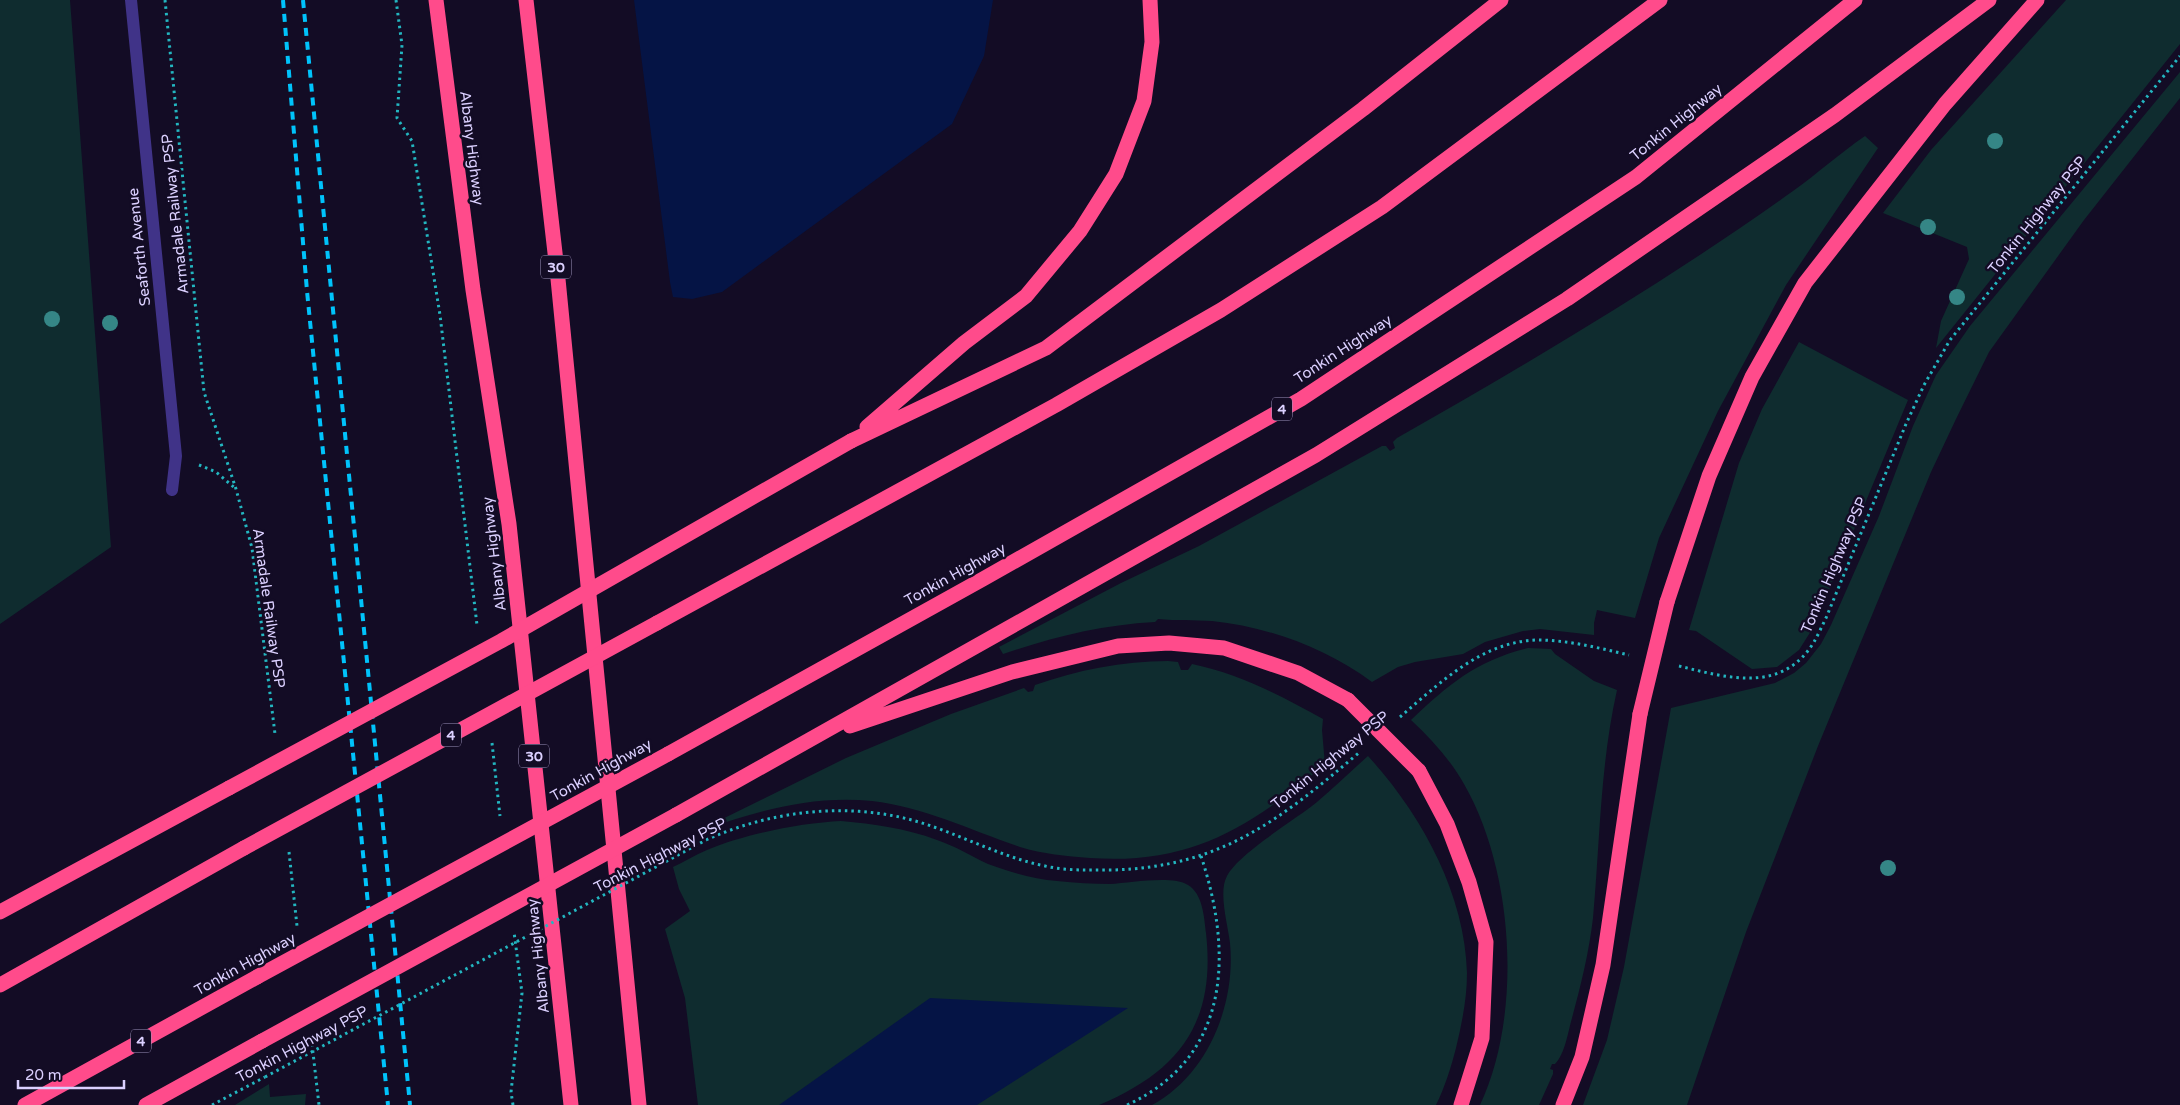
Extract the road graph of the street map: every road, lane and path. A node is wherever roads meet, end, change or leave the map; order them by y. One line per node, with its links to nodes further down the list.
1 (131, 0): 14 (street, Seaforth Avenue)
2 (165, 0): 15 (path, Armadale Railway PSP)
3 (396, 0): 17 (path)
4 (436, 0): 39 (highway, Albany Highway / 30)
5 (526, 0): 33 (highway, 30)
6 (1150, 0): 13 (highway)
7 (1501, 0): 13 (highway)
8 (1660, 0): 31 (highway, 4, bridge)
9 (1855, 0): 34 (highway, Tonkin Highway / 4, bridge)
10 (1989, 0): 21 (highway)
11 (2036, 0): 44 (highway, bridge)
12 (2180, 56): 19 (path, Tonkin Highway PSP)
13 (851, 441): 28 (highway, bridge)
14 (176, 456): 15 (path); 16 (street, Seaforth Avenue)
15 (236, 489): 23 (path, Armadale Railway PSP)
16 (172, 490)
17 (478, 630)
18 (1630, 655): 20 (path, Tonkin Highway PSP)
19 (1674, 665)
20 (1395, 722)
21 (818, 737): 35 (highway, bridge); 43 (highway, bridge)
22 (491, 738): 25 (path)
23 (276, 743)
24 (1366, 747): 27 (path, Tonkin Highway PSP)
25 (500, 816)
26 (288, 851): 30 (path)
27 (1201, 856): 36 (path, Tonkin Highway PSP, bridge); 42 (path)
28 (0, 912)
29 (514, 924): 38 (path)
30 (298, 929)
31 (0, 985)
32 (311, 1036): 37 (path)
33 (634, 1072): 40 (highway, 30); 41 (highway)
34 (25, 1105)
35 (146, 1105)
36 (212, 1105)
37 (319, 1105)
38 (513, 1105)
39 (571, 1105)
40 (639, 1105)
41 (645, 1105)
42 (1127, 1105)
43 (1462, 1105)
44 (1563, 1105)

